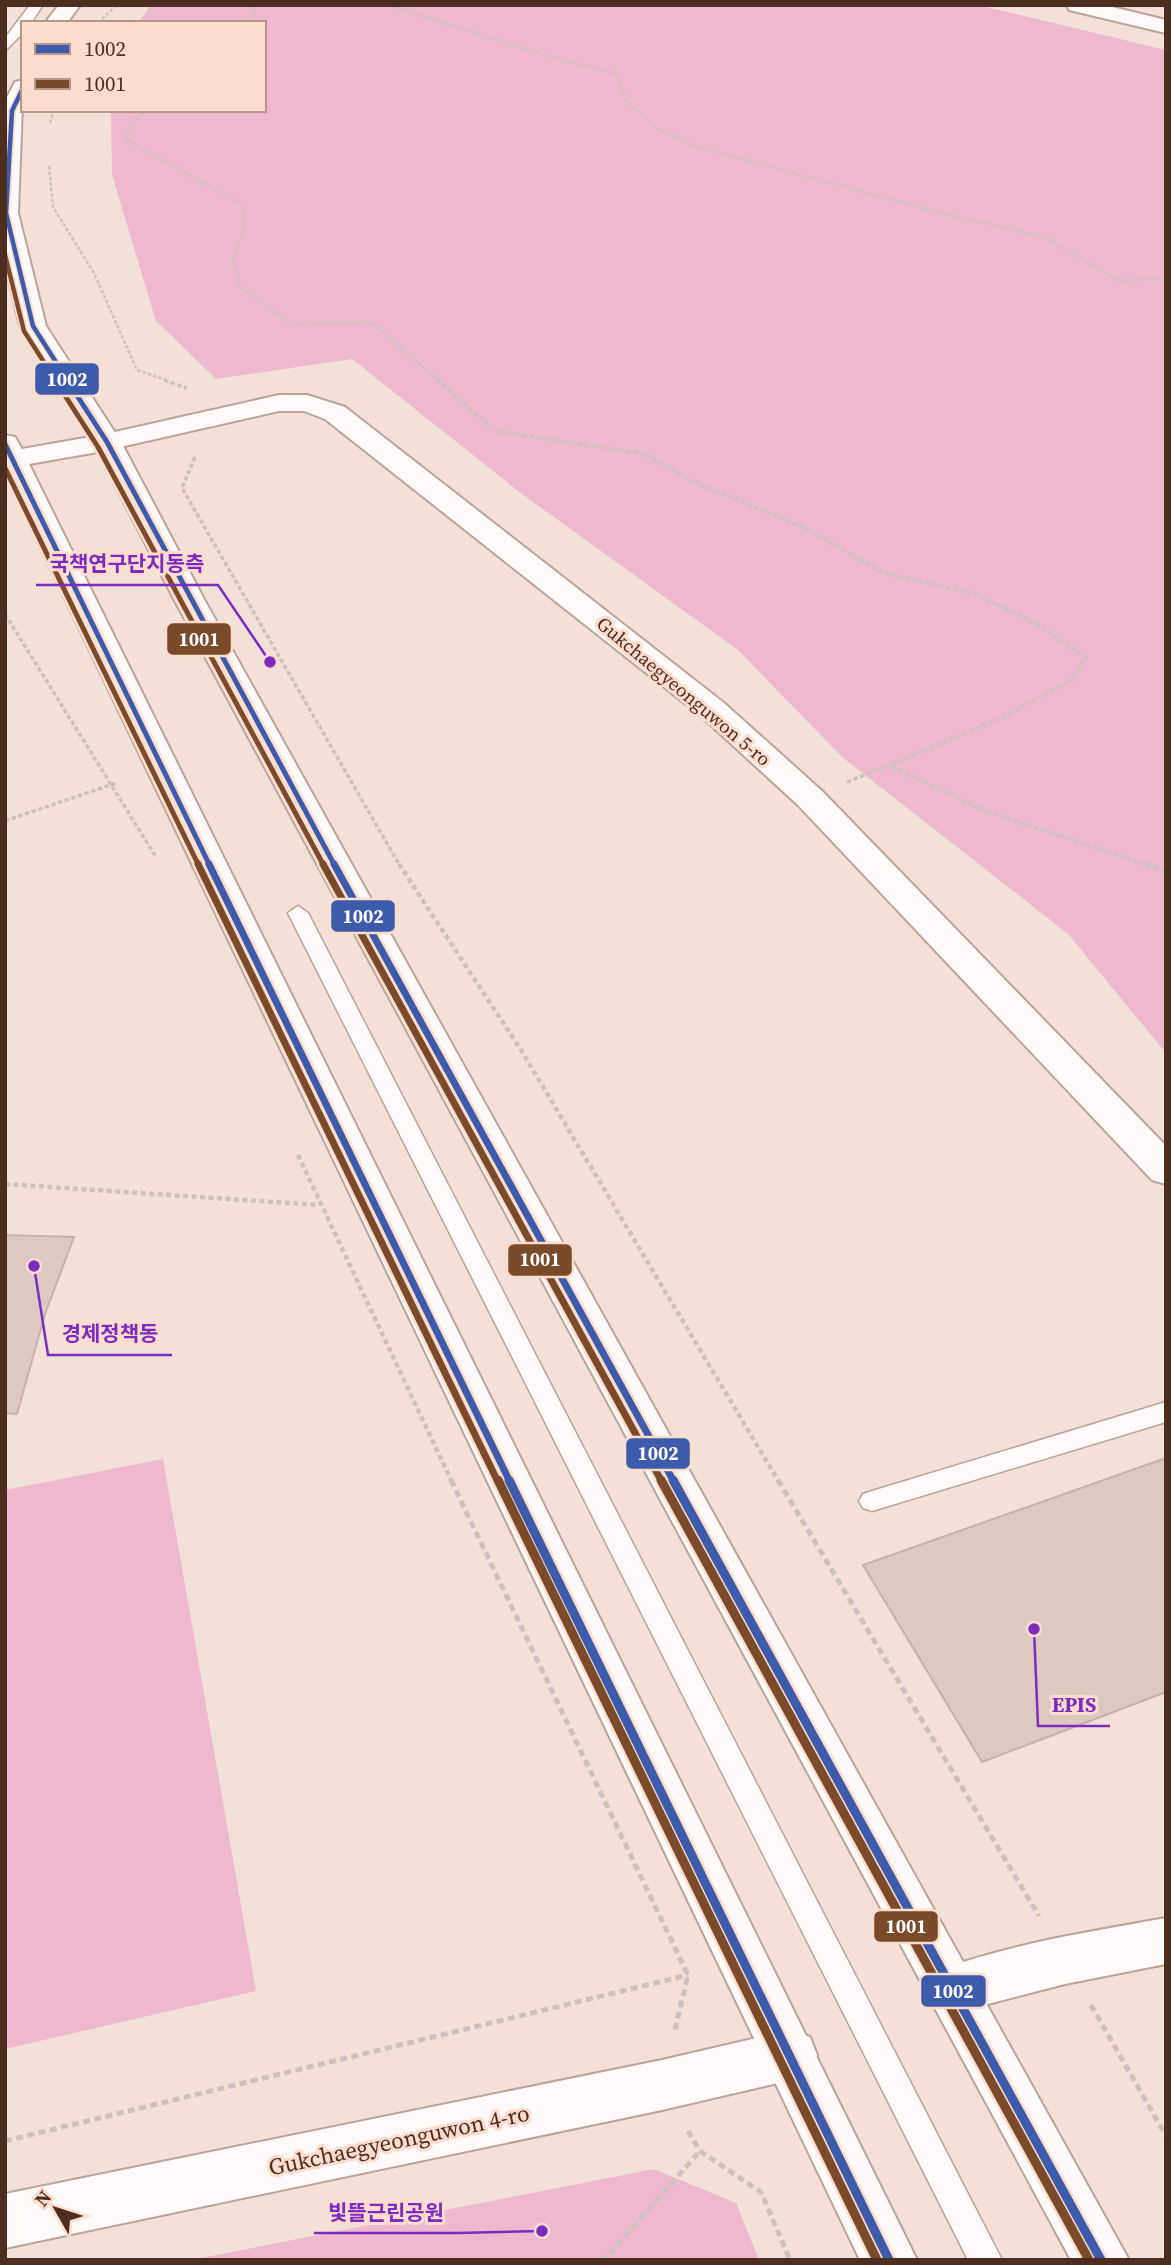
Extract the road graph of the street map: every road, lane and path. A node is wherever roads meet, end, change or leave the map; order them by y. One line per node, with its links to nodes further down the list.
1 (37, 5): 7 (lane)
2 (70, 5): 8 (street)
3 (117, 5): 9 (path)
4 (252, 5): 10 (path)
5 (388, 5): 19 (path)
6 (1077, 5): 12 (street)
7 (25, 21)
8 (58, 21)
9 (101, 21)
10 (251, 21)
11 (21, 26): 13 (lane)
12 (1166, 27)
13 (5, 47)
14 (21, 91): 21 (street)
15 (53, 112): 17 (path)
16 (145, 112): 24 (path)
17 (46, 133)
18 (48, 158): 20 (path)
19 (1166, 278)
20 (206, 420): 21 (street, Gukchaegyeonguwon 5-ro); 26 (street, Gukchaegyeonguwon 5-ro); 38 (path)
21 (107, 442): 22 (street, Gukchaegyeonguwon 5-ro); 40 (street)
22 (8, 454): 41 (street)
23 (5, 614): 25 (path)
24 (889, 765): 26 (path); 29 (path)
25 (116, 783): 27 (path); 28 (path)
26 (810, 798): 32 (street, Gukchaegyeonguwon 5-ro)
27 (5, 821)
28 (162, 869)
29 (1166, 871)
30 (298, 913): 51 (lane)
31 (293, 1142): 34 (path)
32 (1166, 1170)
33 (5, 1184): 34 (path)
34 (319, 1205): 39 (path)
35 (1166, 1412): 36 (lane)
36 (872, 1501)
37 (1166, 1941): 38 (street)
38 (1065, 1960): 40 (street); 43 (path)
39 (688, 1975): 42 (path); 44 (path)
40 (953, 1989): 52 (street)
41 (791, 2055): 42 (street, Gukchaegyeonguwon 4-ro); 50 (street)
42 (662, 2085): 45 (path); 46 (street, Gukchaegyeonguwon 4-ro)
43 (1166, 2136)
44 (5, 2141)
45 (699, 2151): 47 (path); 49 (path)
46 (5, 2221)
47 (612, 2256): 48 (path)
48 (600, 2260)
49 (790, 2260)
50 (889, 2260)
51 (986, 2260)
52 (1101, 2260)

